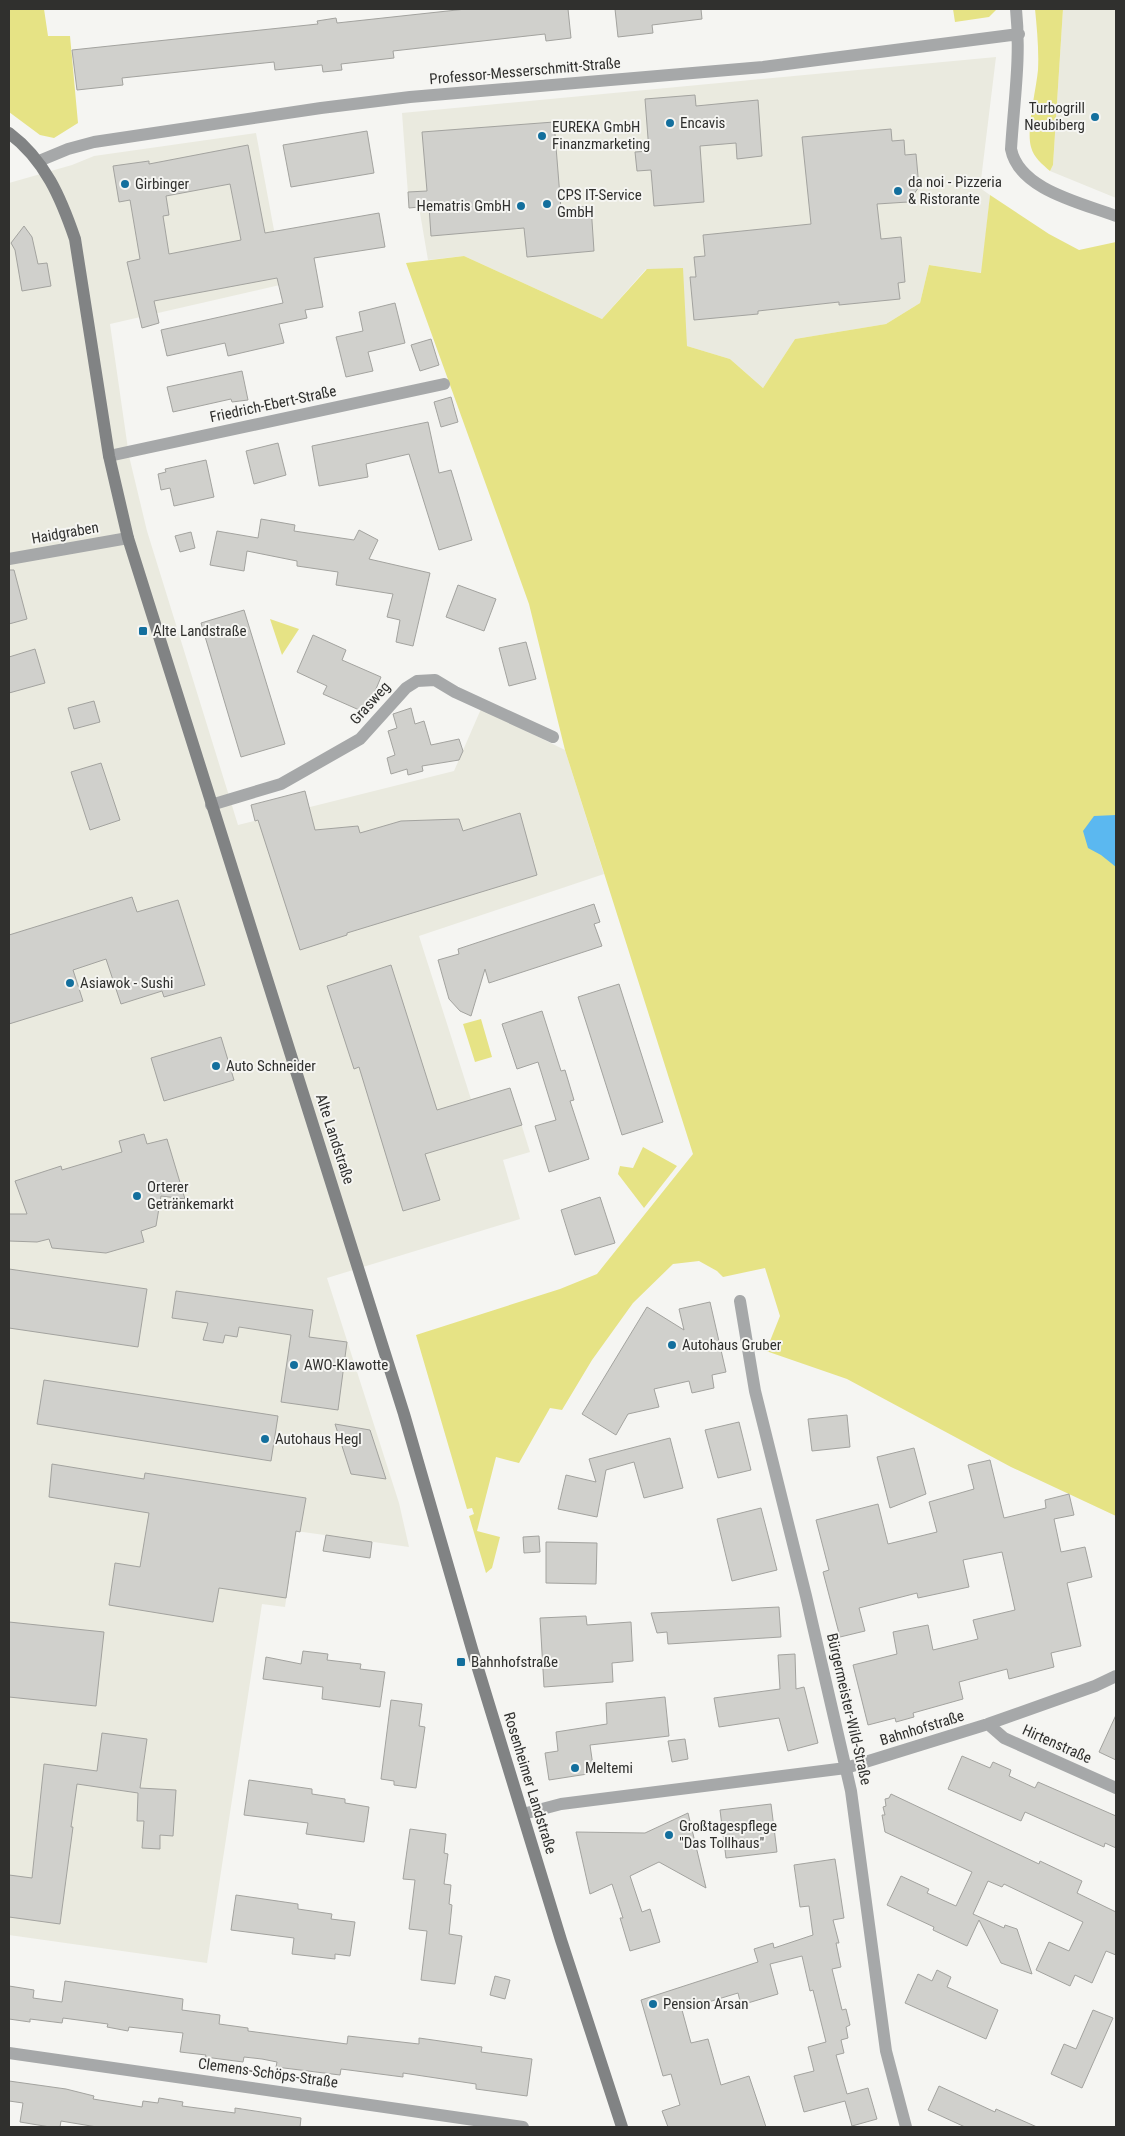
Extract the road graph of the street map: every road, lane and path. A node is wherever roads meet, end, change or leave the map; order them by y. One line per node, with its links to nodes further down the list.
1 (1016, 9): 2 (street)
2 (1019, 34): 4 (street, Professor-Messerschmitt-Straße); 5 (street)
3 (9, 134): 4 (main road, Alte Landstraße)
4 (39, 161): 7 (main road, Alte Landstraße)
5 (1116, 216)
6 (444, 384): 7 (street, Friedrich-Ebert-Straße)
7 (108, 456): 8 (main road, Alte Landstraße)
8 (128, 538): 9 (street, Haidgraben); 11 (main road, Alte Landstraße)
9 (9, 559)
10 (553, 737): 11 (street, Grasweg)
11 (212, 805): 13 (main road, Alte Landstraße)
12 (740, 1301): 16 (street, Bürgermeister-Wild-Straße)
13 (414, 1446): 18 (main road, Rosenheimer Landstraße)
14 (1116, 1676): 15 (street, Bahnhofstraße)
15 (988, 1724): 16 (street, Bahnhofstraße); 17 (street, Hirtenstraße)
16 (846, 1768): 18 (street, Bahnhofstraße); 22 (street, Bürgermeister-Wild-Straße)
17 (1116, 1788)
18 (523, 1814): 21 (main road, Rosenheimer Landstraße)
19 (9, 2054): 20 (street, Clemens-Schöps-Straße)
20 (523, 2127)
21 (622, 2127)
22 (906, 2127)

